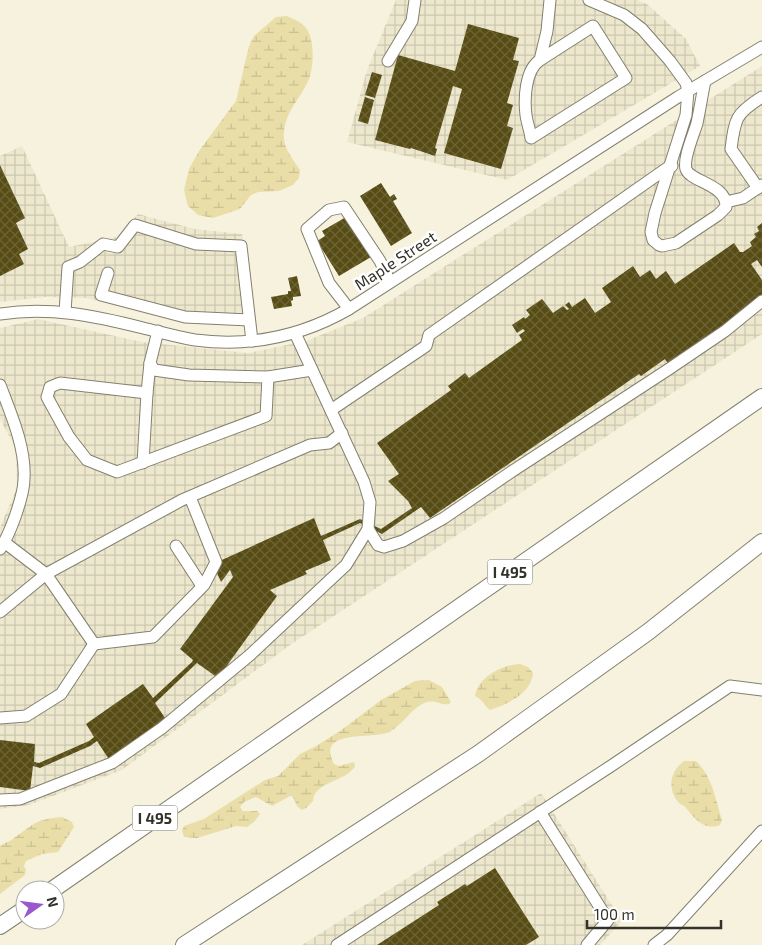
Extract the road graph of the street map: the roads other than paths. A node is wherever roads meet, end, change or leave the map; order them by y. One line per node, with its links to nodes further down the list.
1 (415, 0): 6 (street)
2 (550, 0): 5 (street)
3 (589, 0): 8 (street)
4 (762, 47): 7 (street, Maple Street)
5 (540, 60): 5 (street)
6 (388, 61)
7 (705, 80): 8 (street, Maple Street); 11 (street)
8 (688, 91): 10 (street); 15 (street, Maple Street)
9 (762, 97): 12 (street)
10 (670, 166): 11 (street); 13 (street); 31 (street)
11 (686, 169): 13 (street)
12 (760, 186): 13 (street)
13 (726, 202)
14 (108, 273): 20 (street)
15 (390, 282): 17 (street, Maple Street); 17 (street)
16 (762, 301): 36 (street)
17 (349, 309): 22 (street, Maple Street)
18 (65, 312): 19 (street, Maple Street); 20 (street); 21 (street, Maple Street)
19 (0, 314)
20 (249, 320): 23 (street)
21 (158, 331): 23 (street, Maple Street); 24 (street)
22 (295, 333): 23 (street, Maple Street); 25 (street)
23 (252, 341)
24 (150, 362): 26 (street); 28 (street)
25 (312, 370): 26 (street); 31 (street)
26 (268, 377): 34 (street)
27 (0, 385): 32 (street)
28 (146, 393): 34 (street); 34 (street)
29 (762, 397): 49 (highway, I 495)
30 (0, 398): 32 (street)
31 (331, 410): 33 (street)
32 (10, 412): 38 (street)
33 (342, 433): 35 (street); 36 (street)
34 (143, 463)
35 (190, 497): 40 (street); 41 (street)
36 (368, 529): 46 (street)
37 (762, 542): 52 (highway)
38 (2, 545): 40 (street)
39 (176, 546): 41 (street)
40 (46, 574): 42 (street); 43 (street)
41 (202, 586): 43 (street)
42 (0, 612)
43 (94, 644): 45 (street)
44 (762, 690): 47 (street)
45 (0, 718)
46 (0, 800)
47 (540, 812): 53 (street); 54 (street)
48 (761, 835): 55 (street)
49 (65, 881)
50 (15, 916): 51 (highway)
51 (0, 926)
52 (184, 945)
53 (338, 945)
54 (587, 945)
55 (654, 945)

